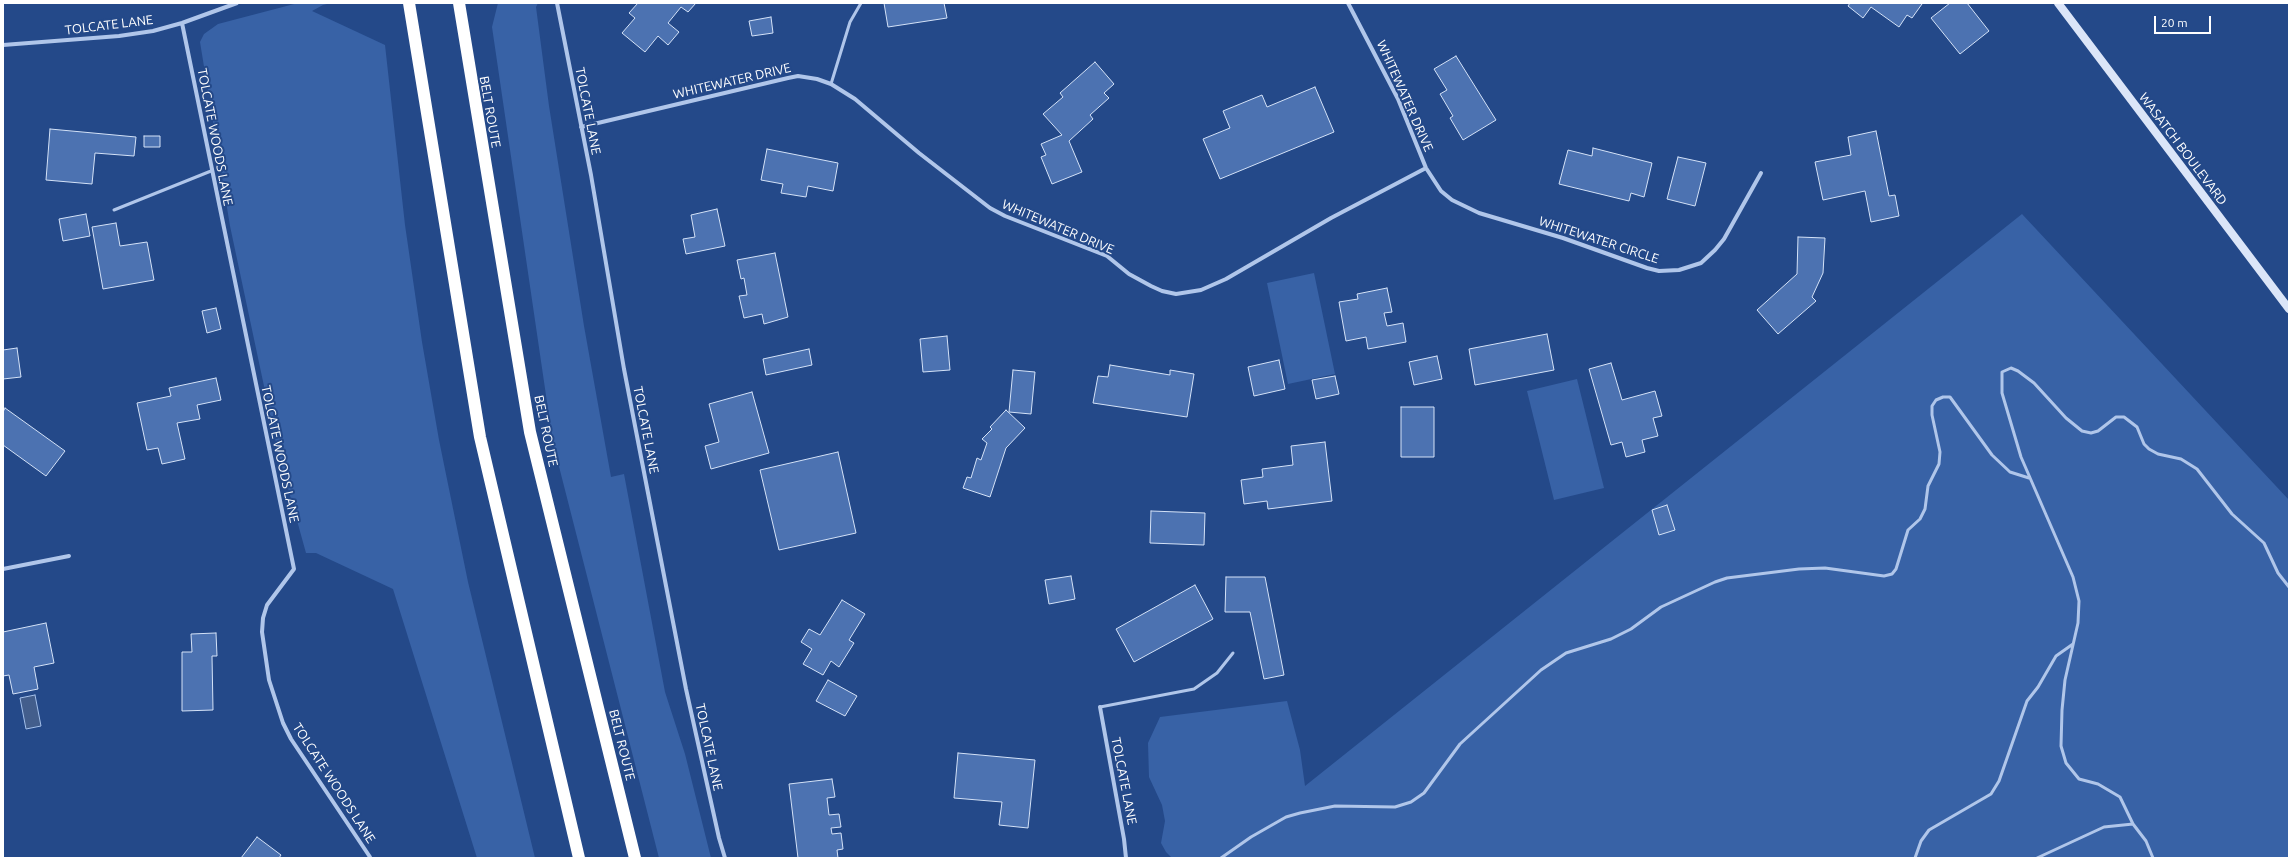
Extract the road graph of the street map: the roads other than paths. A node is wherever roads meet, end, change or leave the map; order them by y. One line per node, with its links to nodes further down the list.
1 (237, 3): 8 (street, TOLCATE LANE)
2 (409, 3): 26 (highway)
3 (459, 3): 27 (highway, BELT ROUTE)
4 (557, 3): 11 (street, TOLCATE LANE)
5 (861, 3): 10 (lane)
6 (1348, 3): 12 (street, WHITEWATER DRIVE)
7 (2058, 3): 16 (street, WASATCH BOULEVARD)
8 (182, 23): 9 (street, TOLCATE LANE); 13 (street, TOLCATE WOODS LANE)
9 (3, 45)
10 (830, 84): 11 (street, WHITEWATER DRIVE); 12 (street, WHITEWATER DRIVE)
11 (581, 127): 28 (street, TOLCATE LANE)
12 (1426, 168): 14 (street, WHITEWATER CIRCLE)
13 (211, 171): 15 (lane); 25 (street, TOLCATE WOODS LANE)
14 (1761, 173)
15 (114, 210)
16 (2289, 309)
17 (2028, 478): 20 (lane); 21 (lane); 30 (lane)
18 (70, 556): 19 (street)
19 (3, 569)
20 (2289, 587)
21 (2073, 644): 24 (lane); 31 (lane)
22 (1233, 653): 23 (lane)
23 (1100, 707): 29 (street, TOLCATE LANE)
24 (2133, 824): 32 (lane); 33 (lane)
25 (370, 857)
26 (579, 858)
27 (635, 858)
28 (725, 858)
29 (1126, 858)
30 (1221, 858)
31 (1915, 858)
32 (2037, 858)
33 (2153, 858): 34 (lane)
34 (2158, 858)

